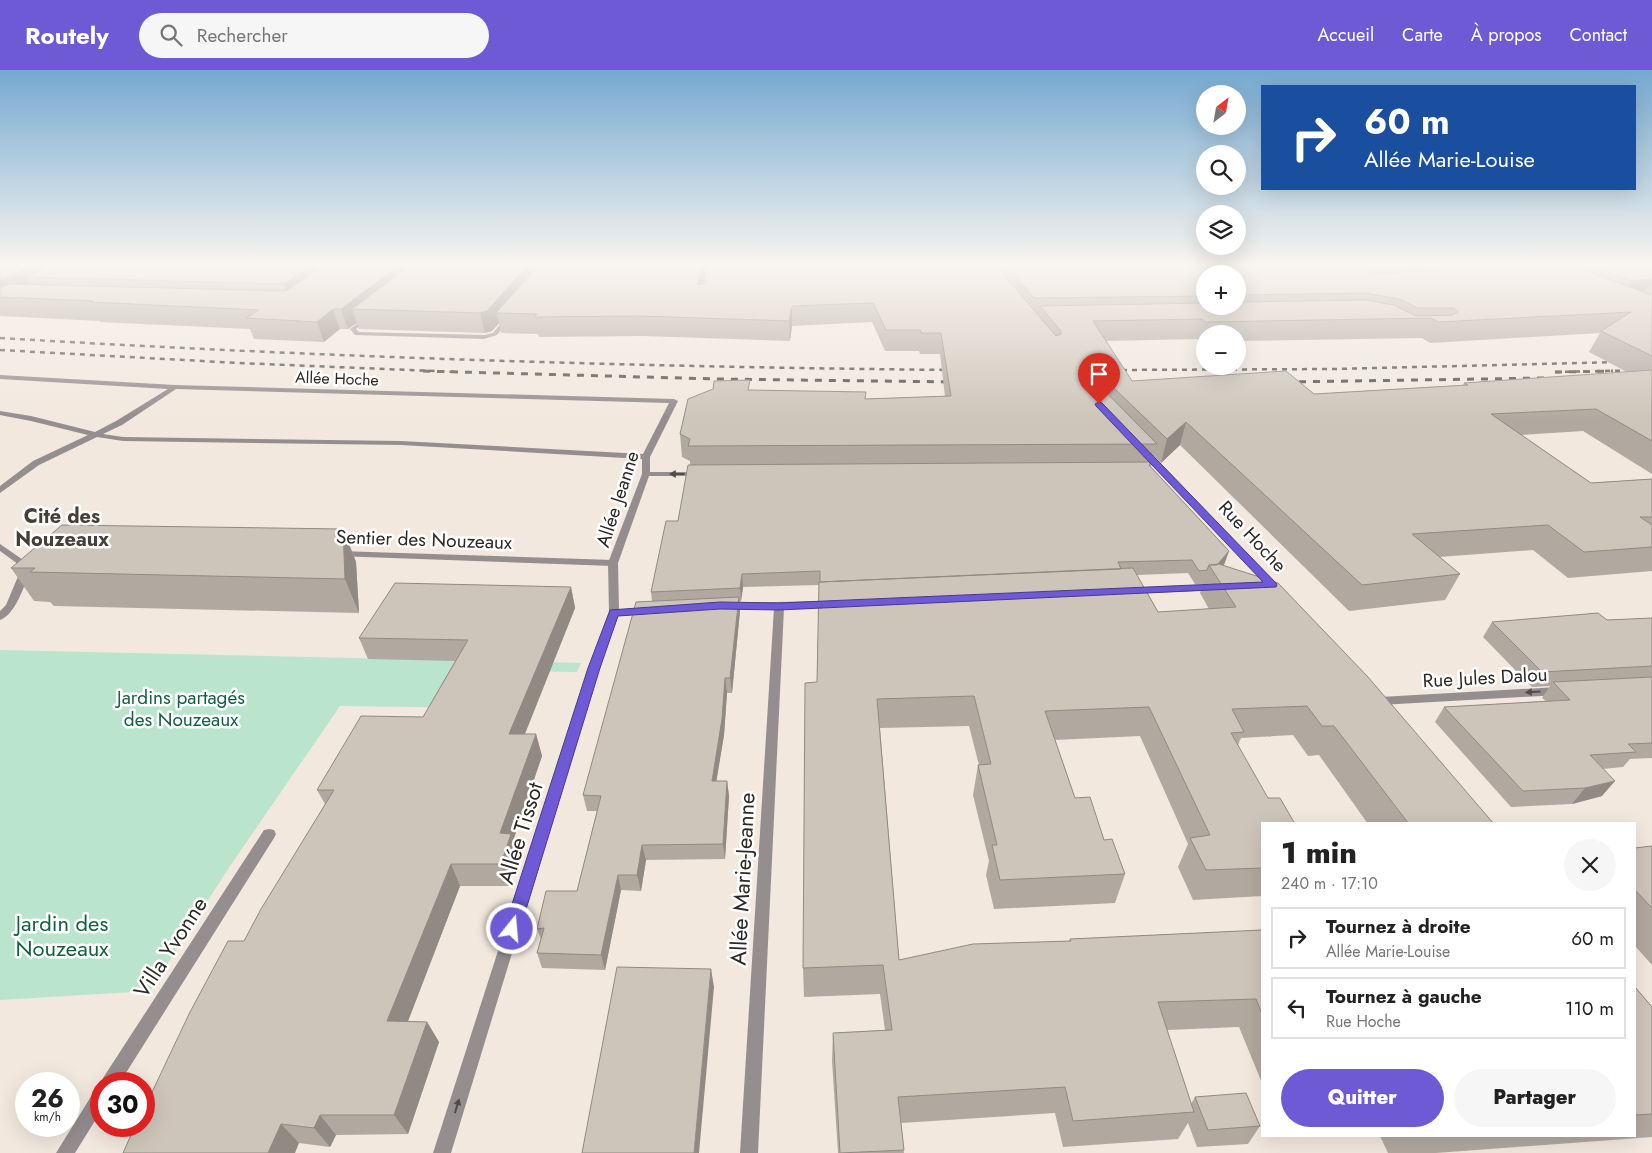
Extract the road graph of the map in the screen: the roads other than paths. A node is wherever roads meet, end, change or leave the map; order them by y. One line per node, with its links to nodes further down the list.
1 (368, 318): 2 (street)
2 (509, 318)
3 (0, 377): 4 (street, Allée Hoche)
4 (175, 387): 5 (street, Allée Hoche); 7 (street)
5 (674, 401): 9 (street, Allée Jeanne)
6 (0, 413): 7 (street)
7 (93, 435): 9 (street); 14 (street)
8 (1137, 444): 11 (street, Rue Hoche)
9 (646, 457): 12 (street, Allée Jeanne)
10 (1154, 471): 11 (street)
11 (1164, 471): 20 (street, Rue Hoche)
12 (646, 474): 13 (street, one-way to 12); 17 (street, Allée Jeanne)
13 (711, 474)
14 (0, 490)
15 (0, 547): 26 (street)
16 (333, 554): 17 (street, Sentier des Nouzeaux)
17 (613, 563): 25 (street, Allée Jeanne)
18 (1224, 587): 19 (street)
19 (1125, 592)
20 (1285, 600)
21 (838, 604): 23 (street)
22 (720, 606): 23 (street)
23 (779, 607): 34 (street, Allée Marie-Jeanne)
24 (653, 610): 25 (street)
25 (614, 613): 33 (street, Allée Tissot, one-way to 25)
26 (0, 617)
27 (1575, 690): 28 (street, Rue Jules Dalou, one-way to 28)
28 (1392, 716)
29 (269, 834): 30 (street, Villa Yvonne)
30 (117, 1072)
31 (90, 1113): 32 (street)
32 (65, 1153)
33 (442, 1153)
34 (749, 1153)

